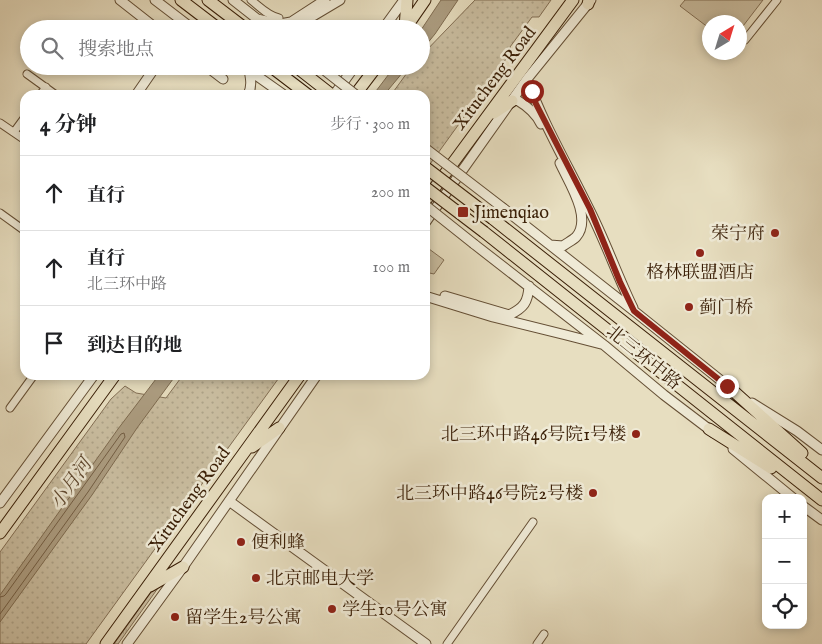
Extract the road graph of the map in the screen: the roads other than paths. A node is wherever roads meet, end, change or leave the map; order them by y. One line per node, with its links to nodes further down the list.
1 (120, 0): 16 (street)
2 (155, 0): 17 (street)
3 (181, 0): 18 (highway)
4 (208, 0): 19 (highway)
5 (233, 0): 15 (street)
6 (251, 0): 14 (street)
7 (324, 0): 21 (street)
8 (340, 0): 22 (street)
9 (406, 0): 23 (street); 24 (highway)
10 (425, 0): 25 (highway)
11 (573, 0): 27 (highway, Xitucheng Road)
12 (777, 0): 26 (street)
13 (590, 1): 39 (street)
14 (280, 18)
15 (258, 19): 20 (street)
16 (146, 20)
17 (181, 20)
18 (208, 20)
19 (234, 20)
20 (262, 20)
21 (294, 20)
22 (306, 20)
23 (390, 20)
24 (405, 20)
25 (411, 20)
26 (747, 38)
27 (531, 58): 39 (highway); 54 (highway, Xitucheng Road)
28 (28, 75): 41 (street)
29 (150, 75): 44 (street)
30 (217, 75): 38 (street)
31 (249, 75): 45 (street)
32 (256, 75): 40 (street)
33 (282, 75): 48 (highway)
34 (306, 75): 49 (highway)
35 (330, 75): 51 (street, bridge)
36 (348, 75): 50 (street)
37 (370, 75): 52 (highway)
38 (222, 79)
39 (527, 79): 53 (street); 71 (street)
40 (268, 84): 46 (street); 47 (street)
41 (46, 87): 42 (street); 43 (street)
42 (44, 90)
43 (50, 90)
44 (139, 90)
45 (250, 90)
46 (257, 90)
47 (276, 90)
48 (301, 90)
49 (326, 90)
50 (337, 90)
51 (350, 90)
52 (360, 90)
53 (512, 101): 54 (highway); 65 (street); 67 (street)
54 (486, 118): 62 (highway, Xitucheng Road)
55 (0, 123): 57 (street)
56 (20, 124): 57 (street)
57 (14, 132): 58 (street)
58 (20, 136)
59 (430, 152): 67 (street, 北三环中路, bridge)
60 (430, 171): 85 (highway, bridge)
61 (430, 191): 87 (highway, bridge)
62 (430, 194)
63 (430, 209): 68 (street, 北三环中路, bridge)
64 (0, 213): 66 (street)
65 (430, 216)
66 (20, 227)
67 (549, 245): 71 (street, 北三环中路)
68 (529, 286): 69 (street); 72 (street, 北三环中路)
69 (430, 292)
70 (430, 298): 72 (street)
71 (634, 311): 78 (street, 北三环中路)
72 (604, 346): 81 (street, 北三环中路)
73 (30, 380): 79 (street)
74 (88, 380): 89 (street)
75 (111, 380): 93 (highway)
76 (296, 380): 82 (highway, Xitucheng Road)
77 (314, 380): 80 (street, Xitucheng Road)
78 (730, 388): 83 (street, 北三环中路); 84 (highway)
79 (10, 408)
80 (279, 428): 82 (highway); 88 (street, Xitucheng Road)
81 (709, 429): 86 (street, 北三环中路); 87 (highway)
82 (246, 450): 95 (highway, Xitucheng Road)
83 (822, 450)
84 (822, 471)
85 (822, 478)
86 (788, 494)
87 (821, 499)
88 (229, 501): 94 (street, Xitucheng Road); 99 (street)
89 (0, 503)
90 (807, 509): 91 (street)
91 (822, 520)
92 (533, 522): 100 (street)
93 (0, 533)
94 (183, 567): 95 (highway); 98 (street, Xitucheng Road)
95 (146, 588): 97 (highway, Xitucheng Road)
96 (544, 634): 101 (street)
97 (106, 644)
98 (127, 644)
99 (426, 644)
100 (447, 644)
101 (537, 644)

